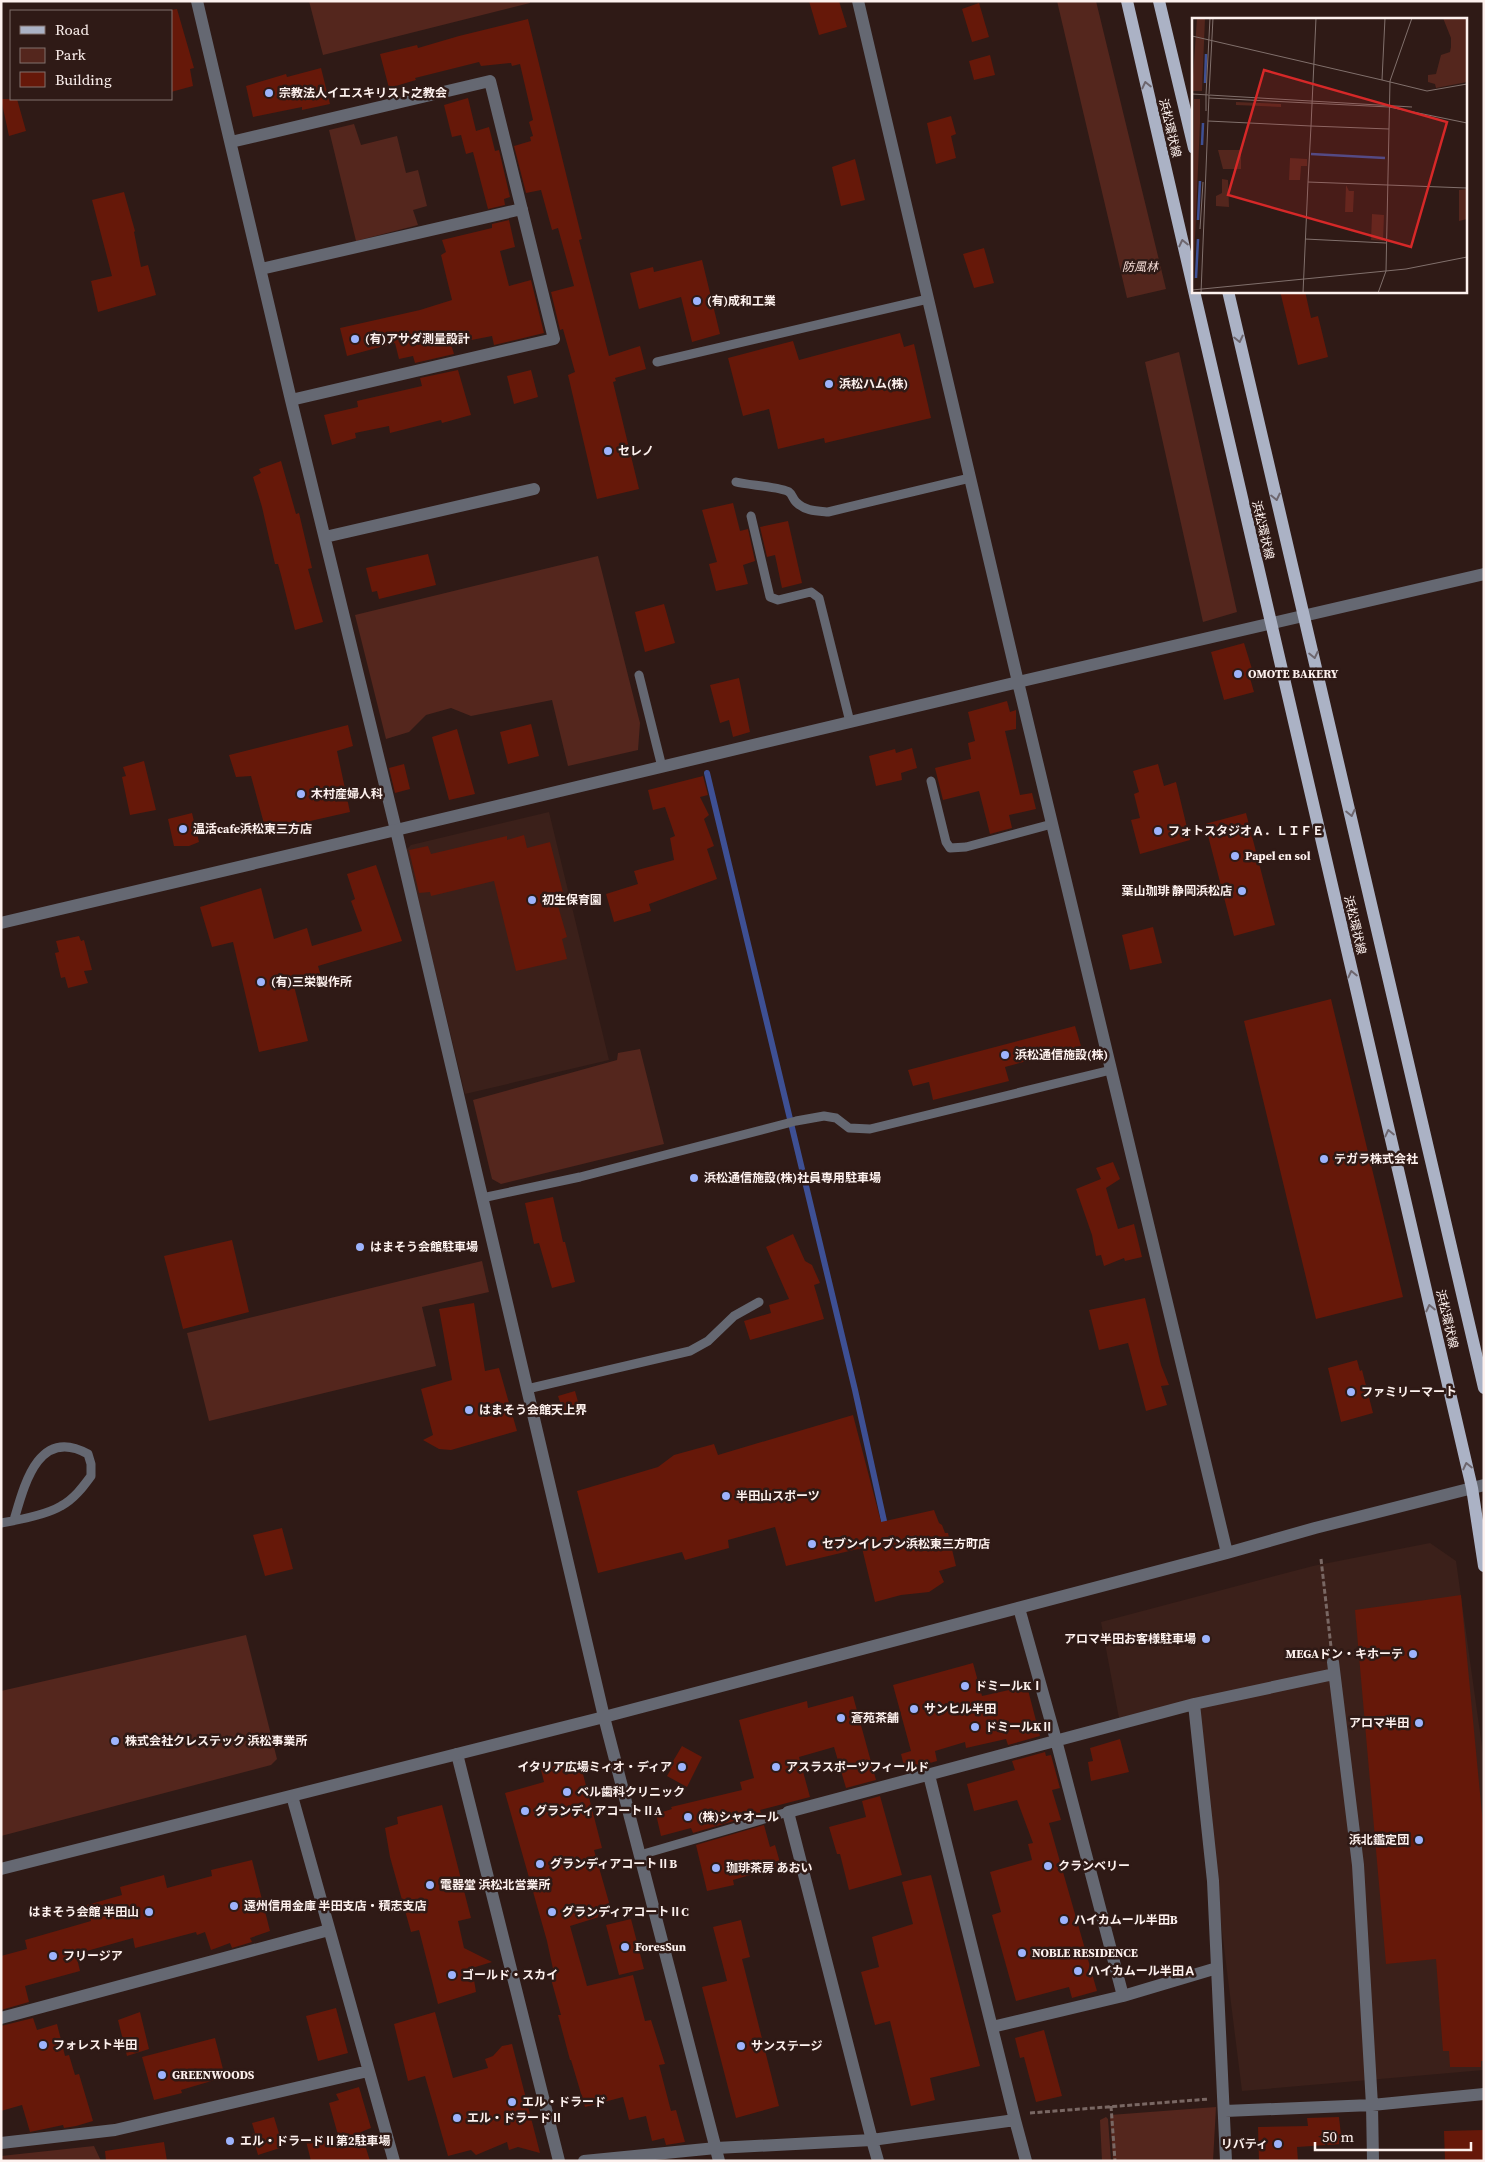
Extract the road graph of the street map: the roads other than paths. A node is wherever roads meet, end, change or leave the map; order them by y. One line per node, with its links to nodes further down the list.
1 (197, 1): 6 (street)
2 (858, 1): 12 (street)
3 (1127, 1): 9 (main road, 浜松環状線, one-way to 3)
4 (1159, 1): 5 (main road, 浜松環状線)
5 (1192, 137)
6 (231, 142): 7 (street); 8 (street)
7 (522, 209): 8 (street); 14 (street)
8 (261, 269): 14 (street)
9 (1192, 282)
10 (1194, 292): 22 (main road, 浜松環状線)
11 (1228, 292): 21 (main road, 浜松環状線, one-way to 21)
12 (928, 299): 13 (lane); 15 (street)
13 (657, 362)
14 (291, 400): 19 (street)
15 (970, 478): 16 (lane); 24 (street)
16 (736, 482)
17 (534, 489): 19 (street)
18 (751, 516): 25 (lane)
19 (325, 538): 29 (street)
20 (1484, 574): 21 (street)
21 (1304, 616): 22 (street); 34 (main road, 浜松環状線, one-way to 34)
22 (1271, 624): 24 (street); 36 (main road, 浜松環状線, one-way to 22)
23 (639, 676): 26 (lane)
24 (1018, 682): 25 (street); 28 (street)
25 (850, 722): 26 (street)
26 (662, 767): 29 (street)
27 (931, 781): 28 (lane)
28 (1052, 824): 31 (street)
29 (396, 830): 30 (street); 32 (street)
30 (1, 923)
31 (1111, 1070): 32 (lane); 39 (street)
32 (482, 1198): 35 (street)
33 (759, 1302): 35 (lane)
34 (1484, 1388)
35 (527, 1389): 43 (street)
36 (1478, 1487): 39 (street); 40 (main road, 浜松環状線)
37 (14, 1520): 37 (lane); 38 (lane)
38 (1, 1523)
39 (1227, 1553): 41 (street)
40 (1484, 1566)
41 (1019, 1608): 43 (street); 44 (street)
42 (1194, 1704): 44 (street); 52 (street); 59 (street)
43 (604, 1717): 45 (street); 49 (street)
44 (1056, 1740): 46 (street); 53 (street)
45 (456, 1754): 47 (street); 65 (street)
46 (928, 1775): 48 (street); 55 (street)
47 (292, 1796): 50 (street); 51 (street)
48 (788, 1812): 49 (lane); 61 (street)
49 (640, 1855): 63 (street)
50 (1, 1869)
51 (329, 1930): 54 (street); 56 (street)
52 (1217, 1968): 53 (street); 58 (street)
53 (1123, 1996): 55 (street)
54 (1, 2018)
55 (992, 2027): 60 (street)
56 (368, 2071): 62 (street); 64 (street)
57 (1484, 2094): 59 (street)
58 (1225, 2105): 59 (street); 69 (street)
59 (1372, 2105): 70 (street)
60 (1015, 2120): 61 (street); 68 (street)
61 (872, 2140): 63 (street); 67 (street)
62 (1, 2143)
63 (717, 2155): 66 (street)
64 (394, 2161)
65 (559, 2161)
66 (584, 2161)
67 (878, 2161)
68 (1026, 2161)
69 (1226, 2161)
70 (1373, 2161)

